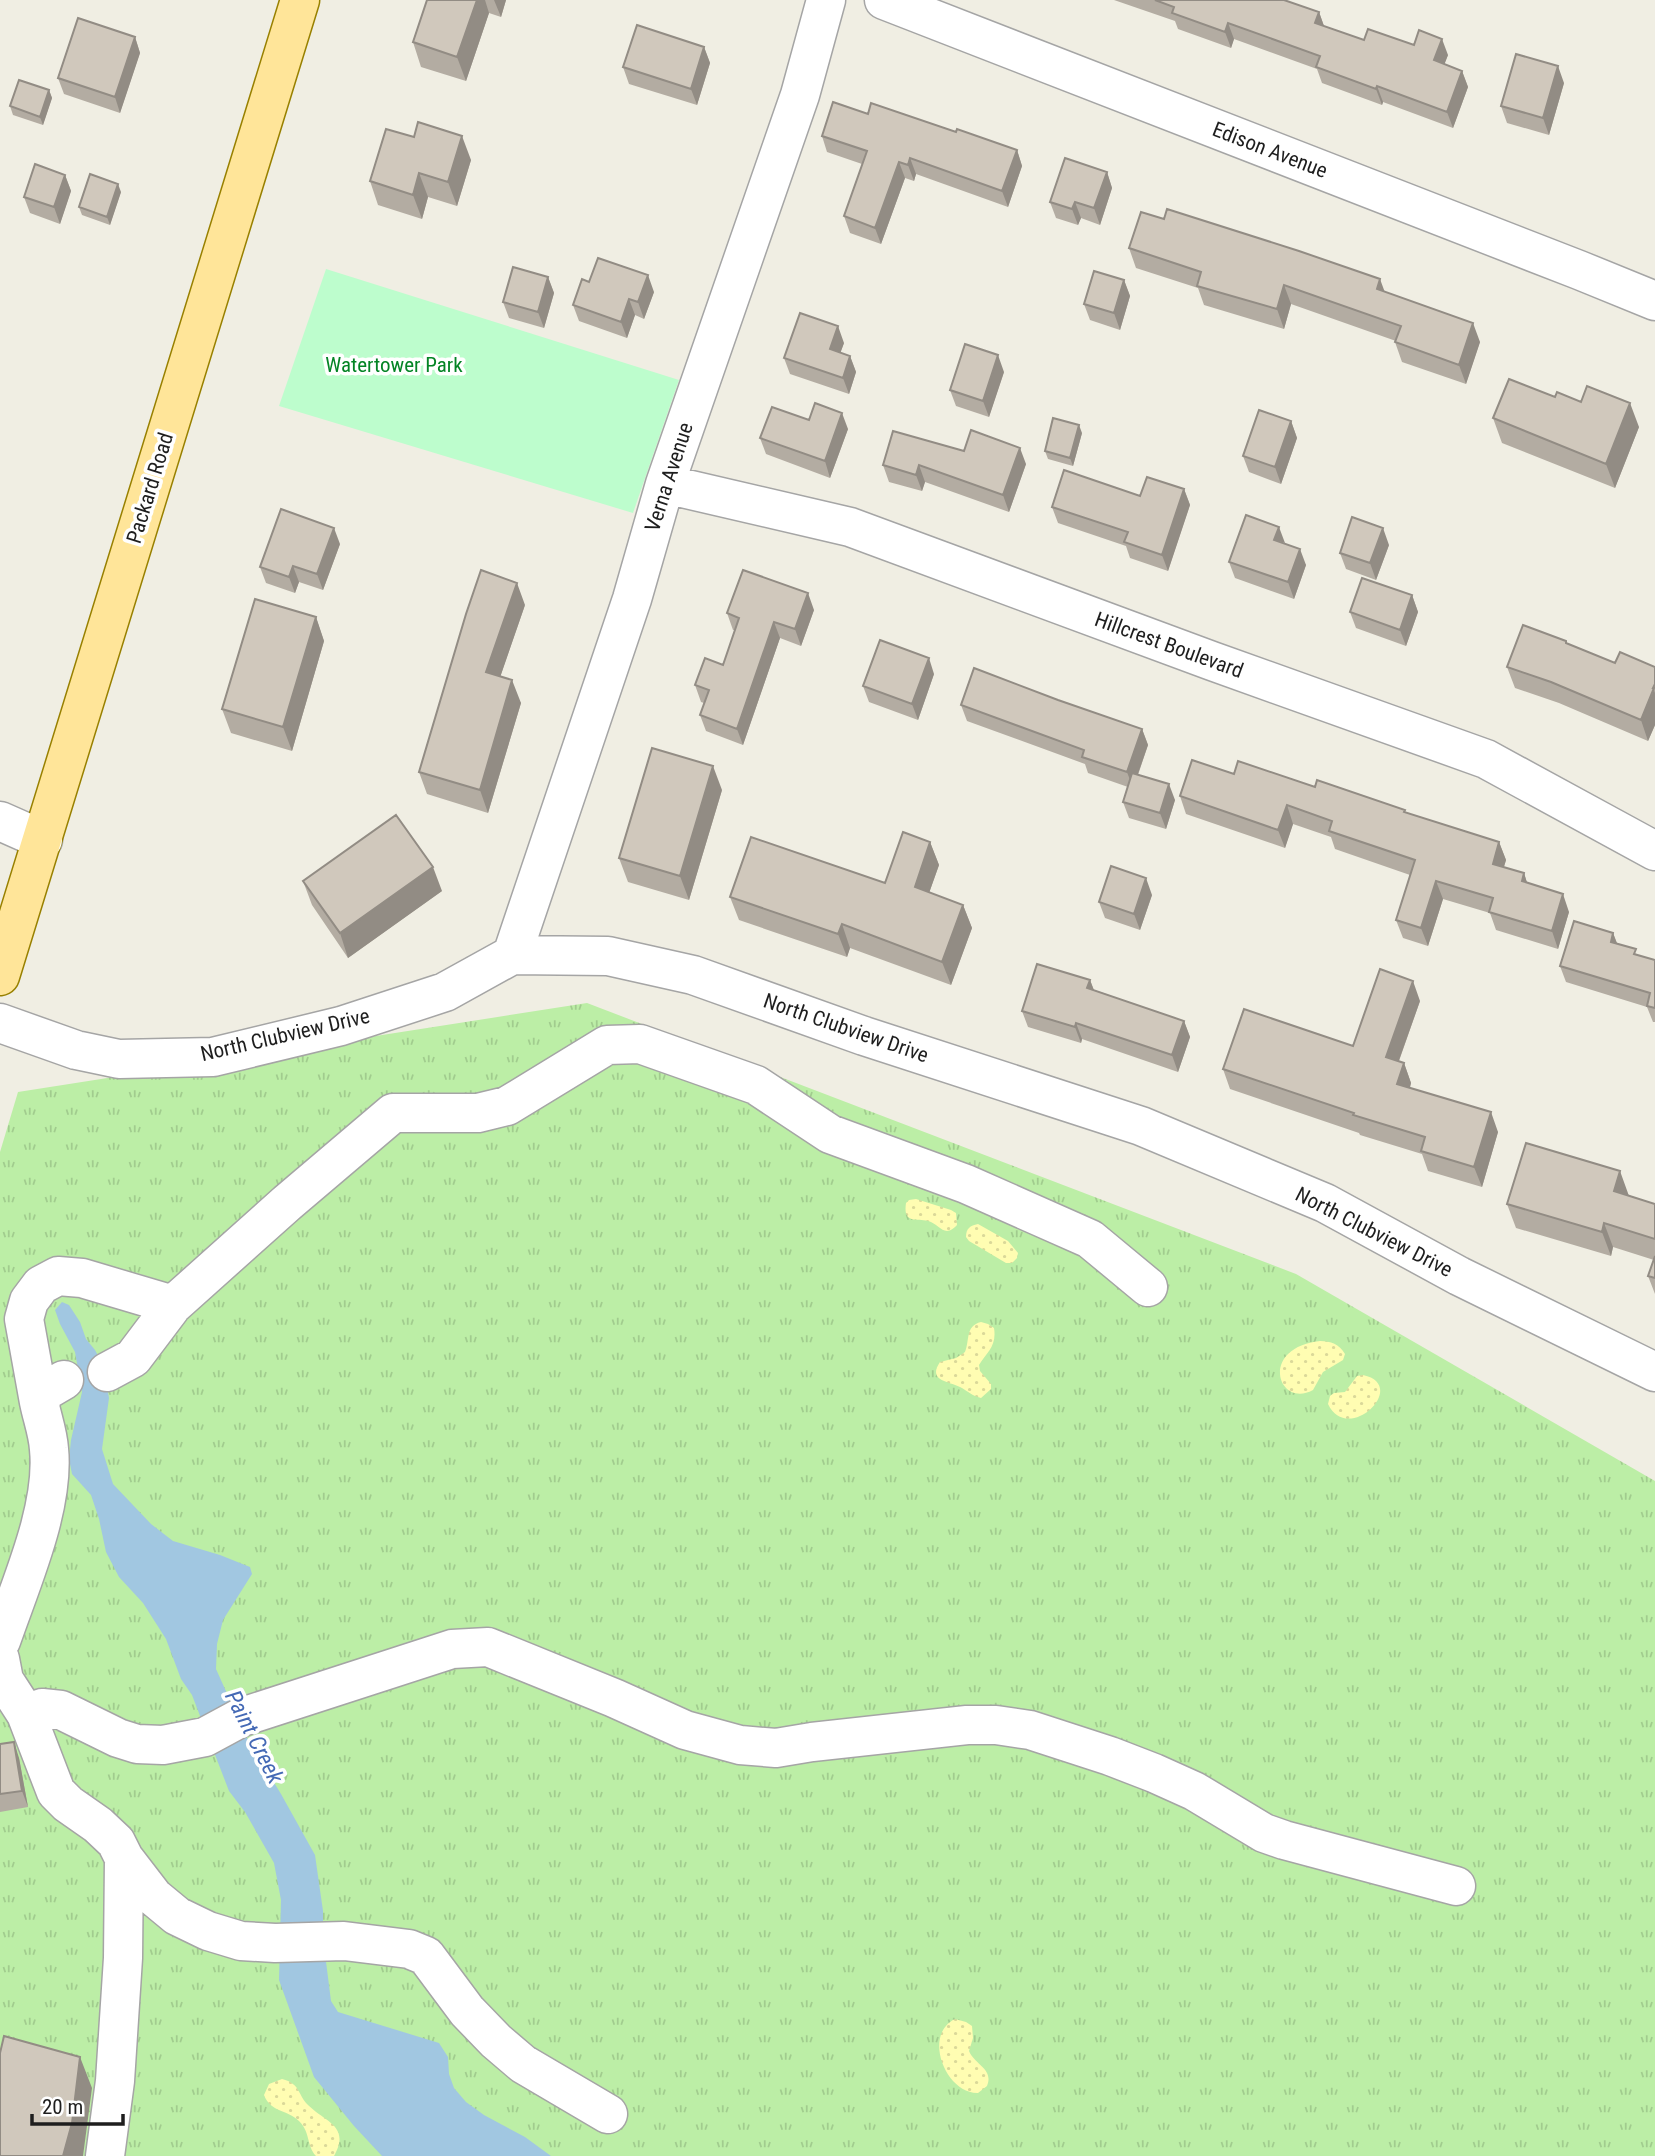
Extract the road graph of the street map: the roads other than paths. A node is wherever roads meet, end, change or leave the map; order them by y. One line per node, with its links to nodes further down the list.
1 (300, 0): 7 (main road, Packard Road)
2 (826, 0): 5 (street, Verna Avenue)
3 (884, 0): 4 (street, Edison Avenue)
4 (1655, 301)
5 (665, 484): 8 (street, Hillcrest Boulevard); 9 (street, Verna Avenue)
6 (0, 821): 7 (street)
7 (43, 840): 10 (main road, Packard Road)
8 (1655, 851)
9 (512, 955): 11 (street, North Clubview Drive); 15 (street, North Clubview Drive)
10 (0, 976)
11 (0, 1023)
12 (1148, 1287): 13 (street)
13 (173, 1306): 14 (street); 16 (street)
14 (107, 1372)
15 (1655, 1372)
16 (0, 1647): 17 (street)
17 (26, 1714): 18 (street); 19 (street)
18 (124, 1858): 20 (street); 21 (street)
19 (1456, 1886)
20 (608, 2114)
21 (105, 2156)

